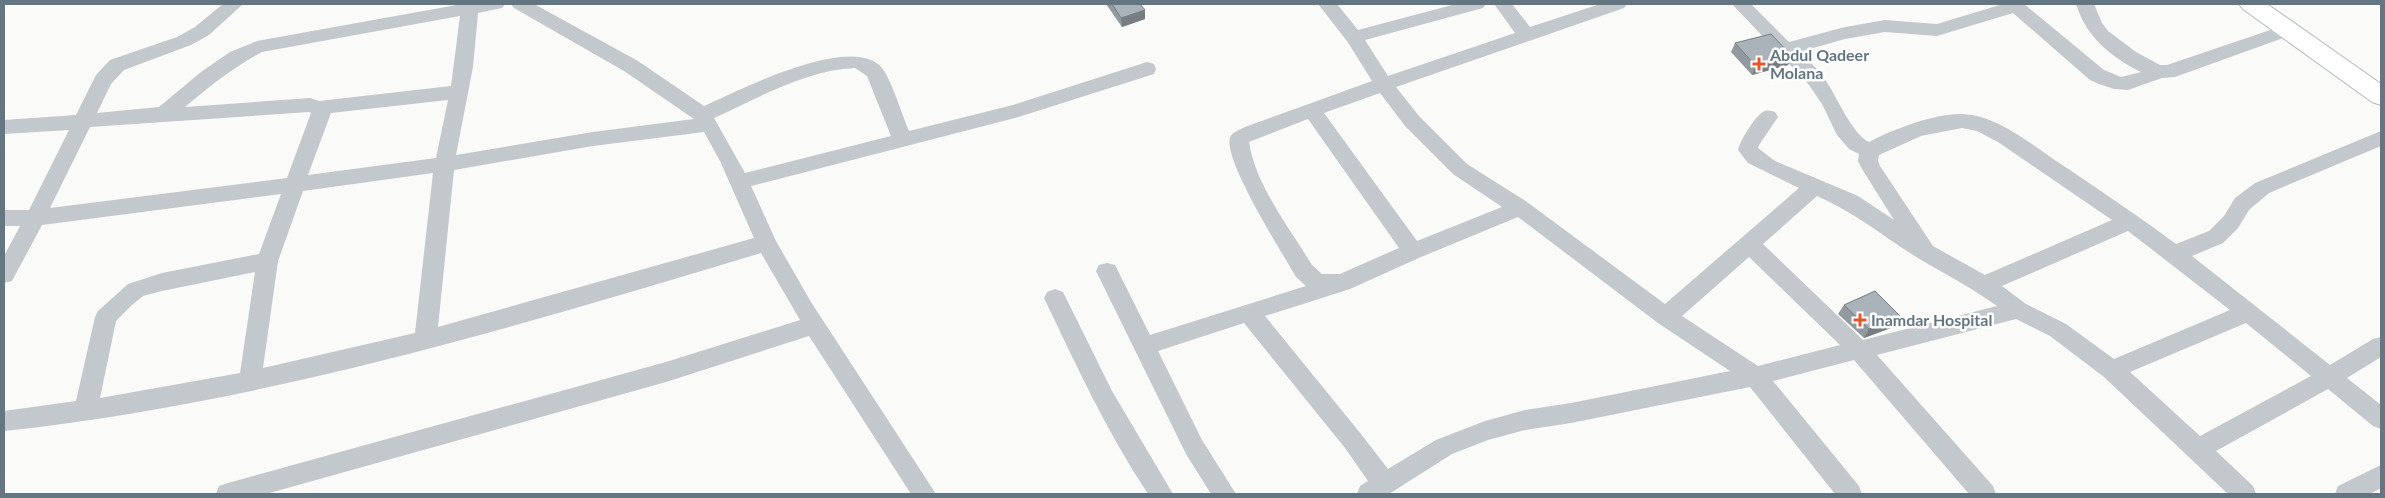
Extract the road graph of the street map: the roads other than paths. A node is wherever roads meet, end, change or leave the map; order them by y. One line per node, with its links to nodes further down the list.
1 (234, 4): 27 (street)
2 (496, 4): 12 (street)
3 (520, 4): 26 (street)
4 (1327, 4): 15 (street)
5 (1477, 4): 15 (street)
6 (1503, 4): 14 (street)
7 (1618, 4): 14 (street)
8 (1741, 4): 16 (street)
9 (2085, 4): 18 (street)
10 (2251, 4): 13 (street)
11 (2014, 5): 16 (street); 18 (street)
12 (469, 8): 20 (street); 24 (street)
13 (2288, 30): 18 (street); 21 (street)
14 (1527, 36): 19 (street)
15 (1354, 37): 19 (street)
16 (1786, 49): 31 (street)
17 (1147, 69): 30 (street)
18 (2158, 72)
19 (1384, 84): 23 (street); 36 (street)
20 (459, 92): 22 (street); 32 (street)
21 (2381, 96)
22 (318, 108): 24 (street); 34 (street)
23 (1312, 111): 42 (street); 48 (street)
24 (164, 114): 27 (street)
25 (1768, 117): 35 (street)
26 (706, 120): 30 (street); 32 (street); 33 (street)
27 (84, 122): 28 (street); 38 (street)
28 (6, 130)
29 (2381, 138): 44 (street)
30 (903, 140): 33 (street)
31 (1870, 150): 39 (street); 43 (street)
32 (445, 164): 34 (street); 56 (street)
33 (740, 182): 40 (street)
34 (294, 184): 38 (street); 45 (street)
35 (1816, 186): 41 (street); 43 (street)
36 (1520, 208): 42 (street); 54 (street)
37 (4, 218): 38 (street)
38 (35, 218): 47 (street)
39 (2130, 222): 44 (street); 49 (street)
40 (766, 242): 55 (street); 56 (street)
41 (1748, 243): 54 (street); 59 (street)
42 (1413, 251): 48 (street)
43 (1925, 252): 49 (street)
44 (2174, 254): 52 (street)
45 (267, 261): 63 (street); 64 (street)
46 (1107, 271): 57 (street)
47 (4, 275)
48 (1342, 283): 53 (street)
49 (1984, 285): 51 (street)
50 (1055, 298): 72 (street)
51 (2018, 310): 59 (street); 60 (street)
52 (2248, 312): 60 (street); 62 (street)
53 (1249, 313): 57 (street); 69 (street)
54 (1666, 317): 61 (street)
55 (814, 325): 70 (street); 71 (street)
56 (425, 340): 63 (street)
57 (1143, 346): 73 (street)
58 (2381, 346): 62 (street)
59 (1859, 350): 61 (street); 75 (street)
60 (2112, 370): 67 (street)
61 (1755, 376): 69 (street); 74 (street)
62 (2328, 378): 65 (street); 67 (street)
63 (250, 380): 64 (street)
64 (86, 409): 66 (street)
65 (2381, 419)
66 (4, 421)
67 (2198, 449): 76 (street)
68 (2381, 476): 77 (street)
69 (1377, 490)
70 (228, 494)
71 (924, 494)
72 (1161, 494)
73 (1224, 494)
74 (1850, 494)
75 (1984, 494)
76 (2244, 494)
77 (2347, 494)

